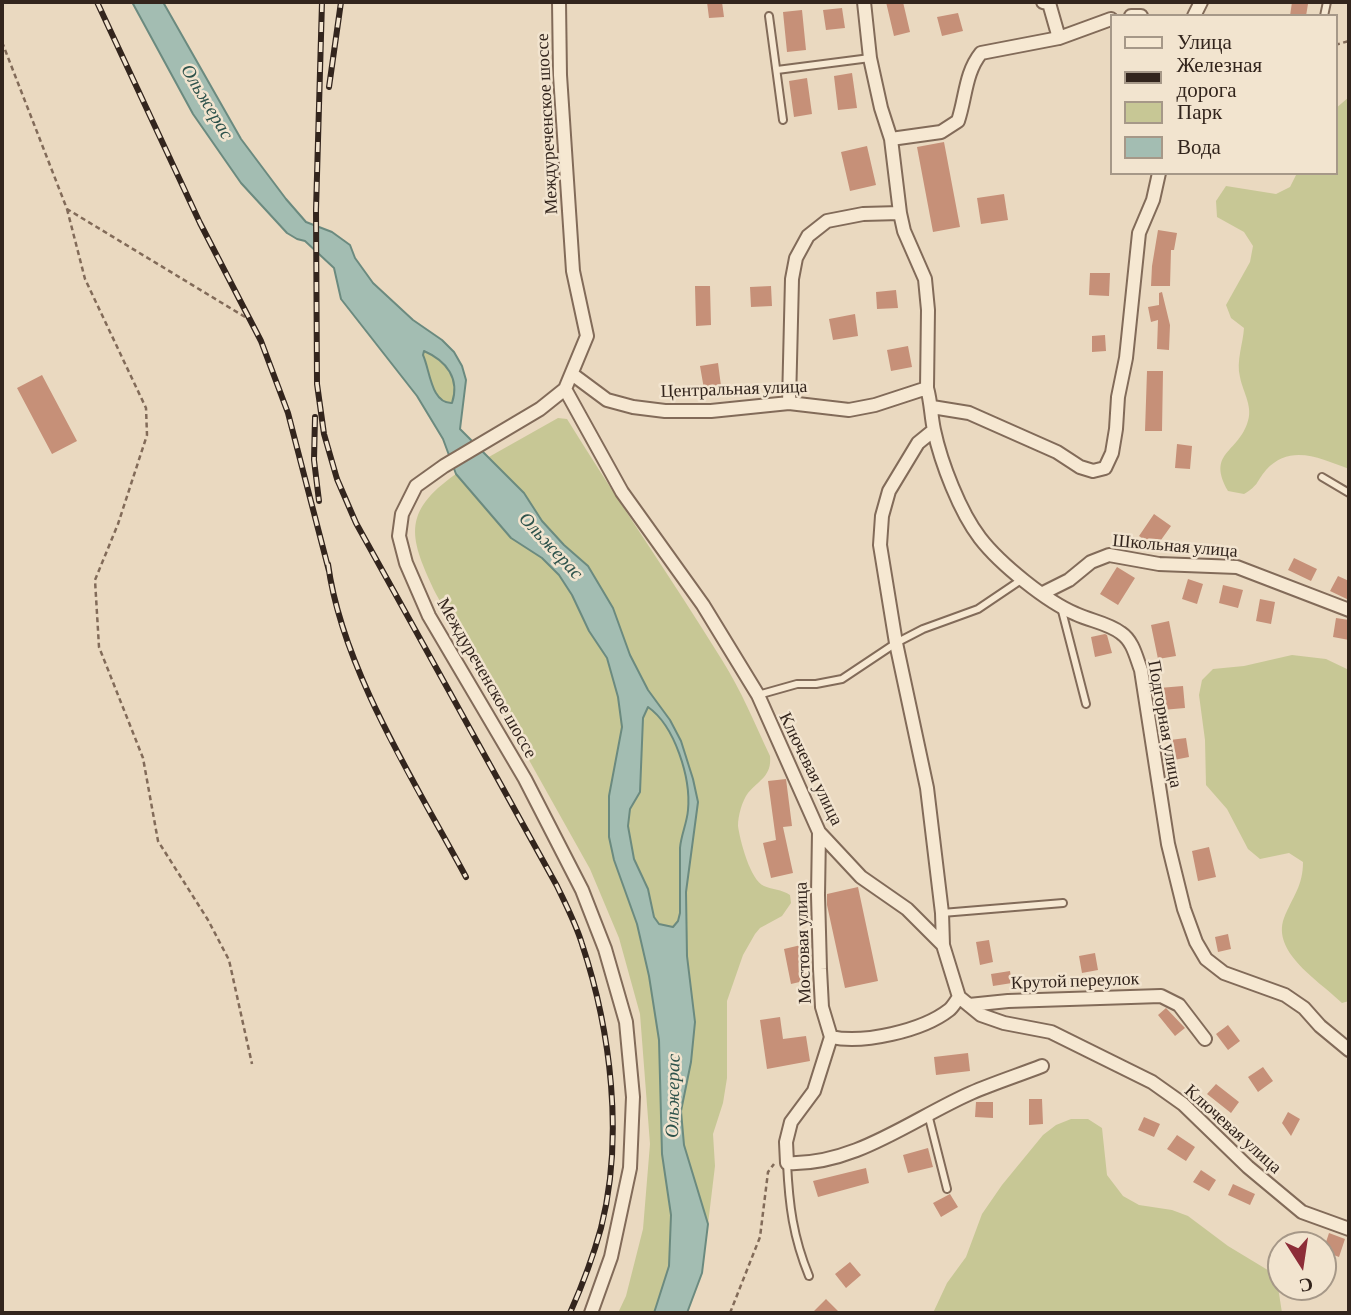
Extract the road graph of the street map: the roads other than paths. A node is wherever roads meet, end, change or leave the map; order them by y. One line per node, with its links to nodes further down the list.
1 (559, 2): 13 (street, Междуреченское шоссе)
2 (864, 2): 7 (street)
3 (1043, 2): 6 (street)
4 (769, 16): 8 (lane)
5 (1110, 19): 6 (street)
6 (1059, 38): 10 (street)
7 (870, 58): 8 (lane); 10 (street)
8 (778, 70): 9 (lane)
9 (783, 120)
10 (891, 139): 12 (street)
11 (1159, 175): 17 (street)
12 (900, 213): 14 (street); 16 (street)
13 (572, 374): 15 (street, Междуреченское шоссе); 16 (street, Центральная улица)
14 (927, 388): 16 (street, Центральная улица); 17 (street, Подгорная улица)
15 (565, 389): 26 (street, Ключевая улица); 42 (street, Междуреченское шоссе)
16 (789, 402)
17 (932, 407): 18 (street, Подгорная улица)
18 (934, 430): 21 (street, Подгорная улица); 25 (street)
19 (1322, 477): 20 (lane)
20 (1349, 493)
21 (1021, 579): 22 (street, Подгорная улица); 25 (lane)
22 (1043, 593): 23 (street, Подгорная улица); 24 (street, Школьная улица)
23 (1061, 605): 27 (lane); 35 (street, Подгорная улица)
24 (1349, 610)
25 (896, 643): 26 (lane); 30 (street)
26 (758, 695): 28 (street, Ключевая улица)
27 (1086, 704)
28 (819, 832): 31 (street, Ключевая улица); 33 (street, Мостовая улица)
29 (1063, 903): 30 (lane)
30 (942, 913): 31 (street)
31 (943, 945): 32 (street, Ключевая улица)
32 (964, 1001): 33 (street); 34 (street, Крутой переулок); 40 (street, Ключевая улица)
33 (831, 1037): 38 (street)
34 (1205, 1039)
35 (1349, 1050)
36 (1042, 1066): 37 (street)
37 (928, 1114): 38 (street); 39 (lane)
38 (787, 1163): 41 (lane)
39 (947, 1189)
40 (1349, 1229)
41 (809, 1276)
42 (590, 1313)

